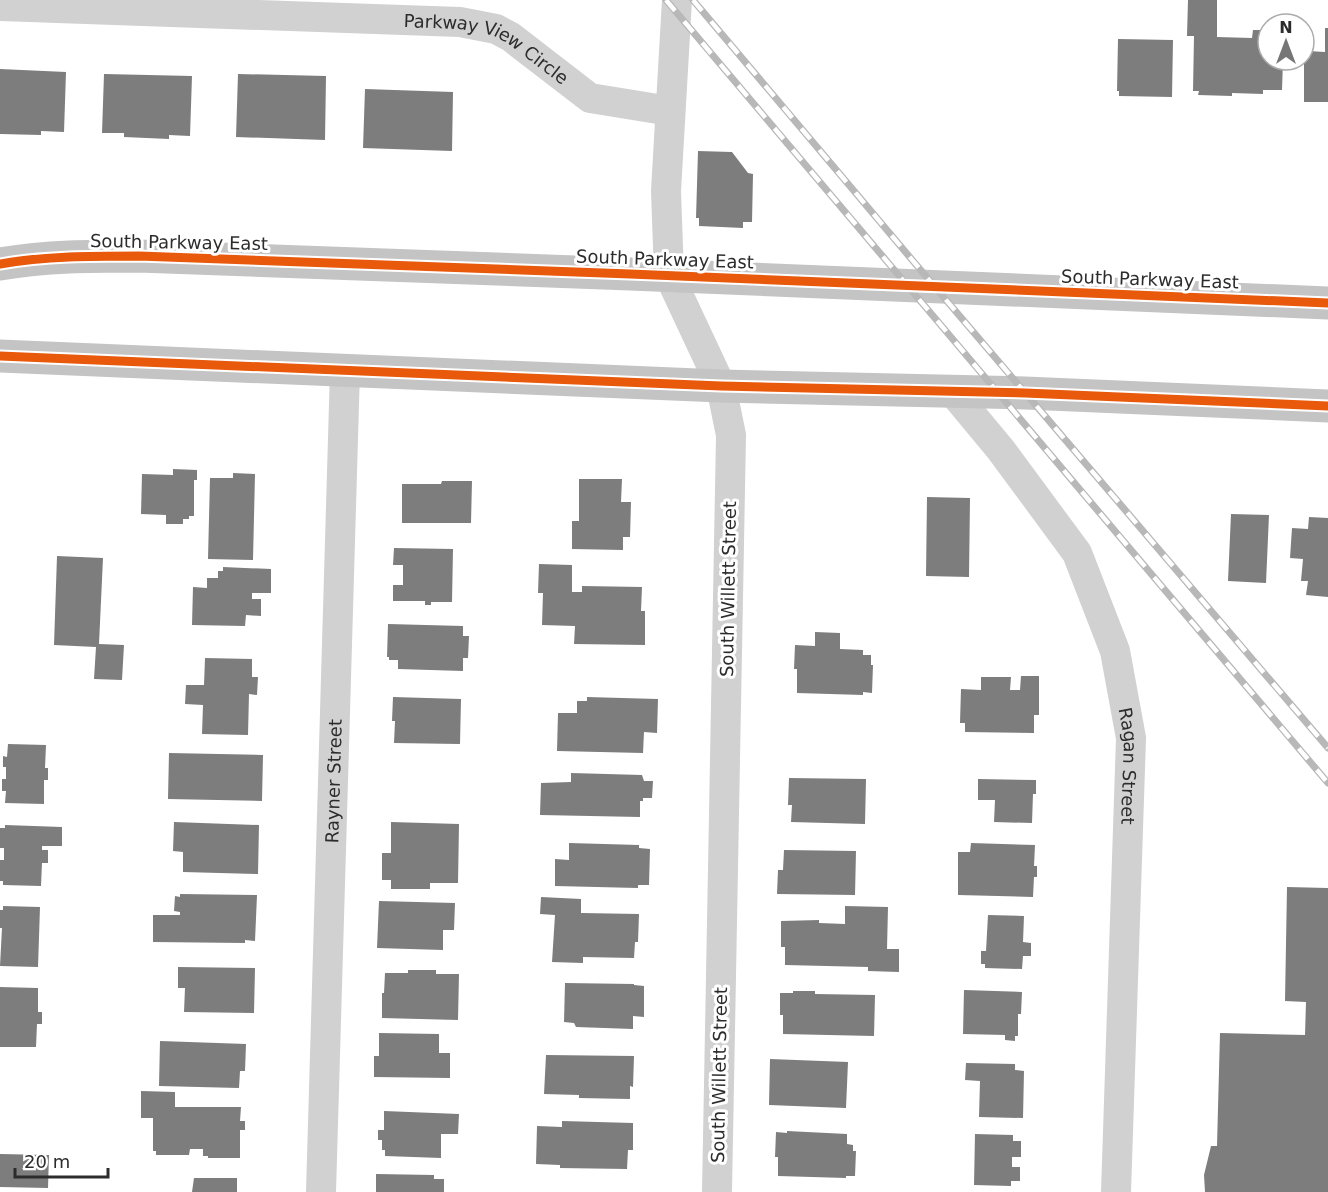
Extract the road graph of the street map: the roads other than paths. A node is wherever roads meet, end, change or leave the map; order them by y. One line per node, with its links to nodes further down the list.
1 (677, 0): 4 (street, South Willett Street)
2 (0, 6): 3 (street, Parkway View Circle)
3 (283, 8): 4 (street, Parkway View Circle)
4 (670, 111): 6 (street, South Willett Street)
5 (0, 264): 6 (main road, South Parkway East)
6 (669, 275): 7 (main road, South Parkway East); 10 (street, South Willett Street)
7 (1328, 303)
8 (0, 356): 9 (main road)
9 (345, 370): 10 (main road); 13 (street, Rayner Street)
10 (722, 386): 11 (main road); 14 (street, South Willett Street)
11 (952, 392): 12 (main road); 15 (street, Ragan Street)
12 (1328, 406)
13 (321, 1192)
14 (717, 1192)
15 (1116, 1192)

